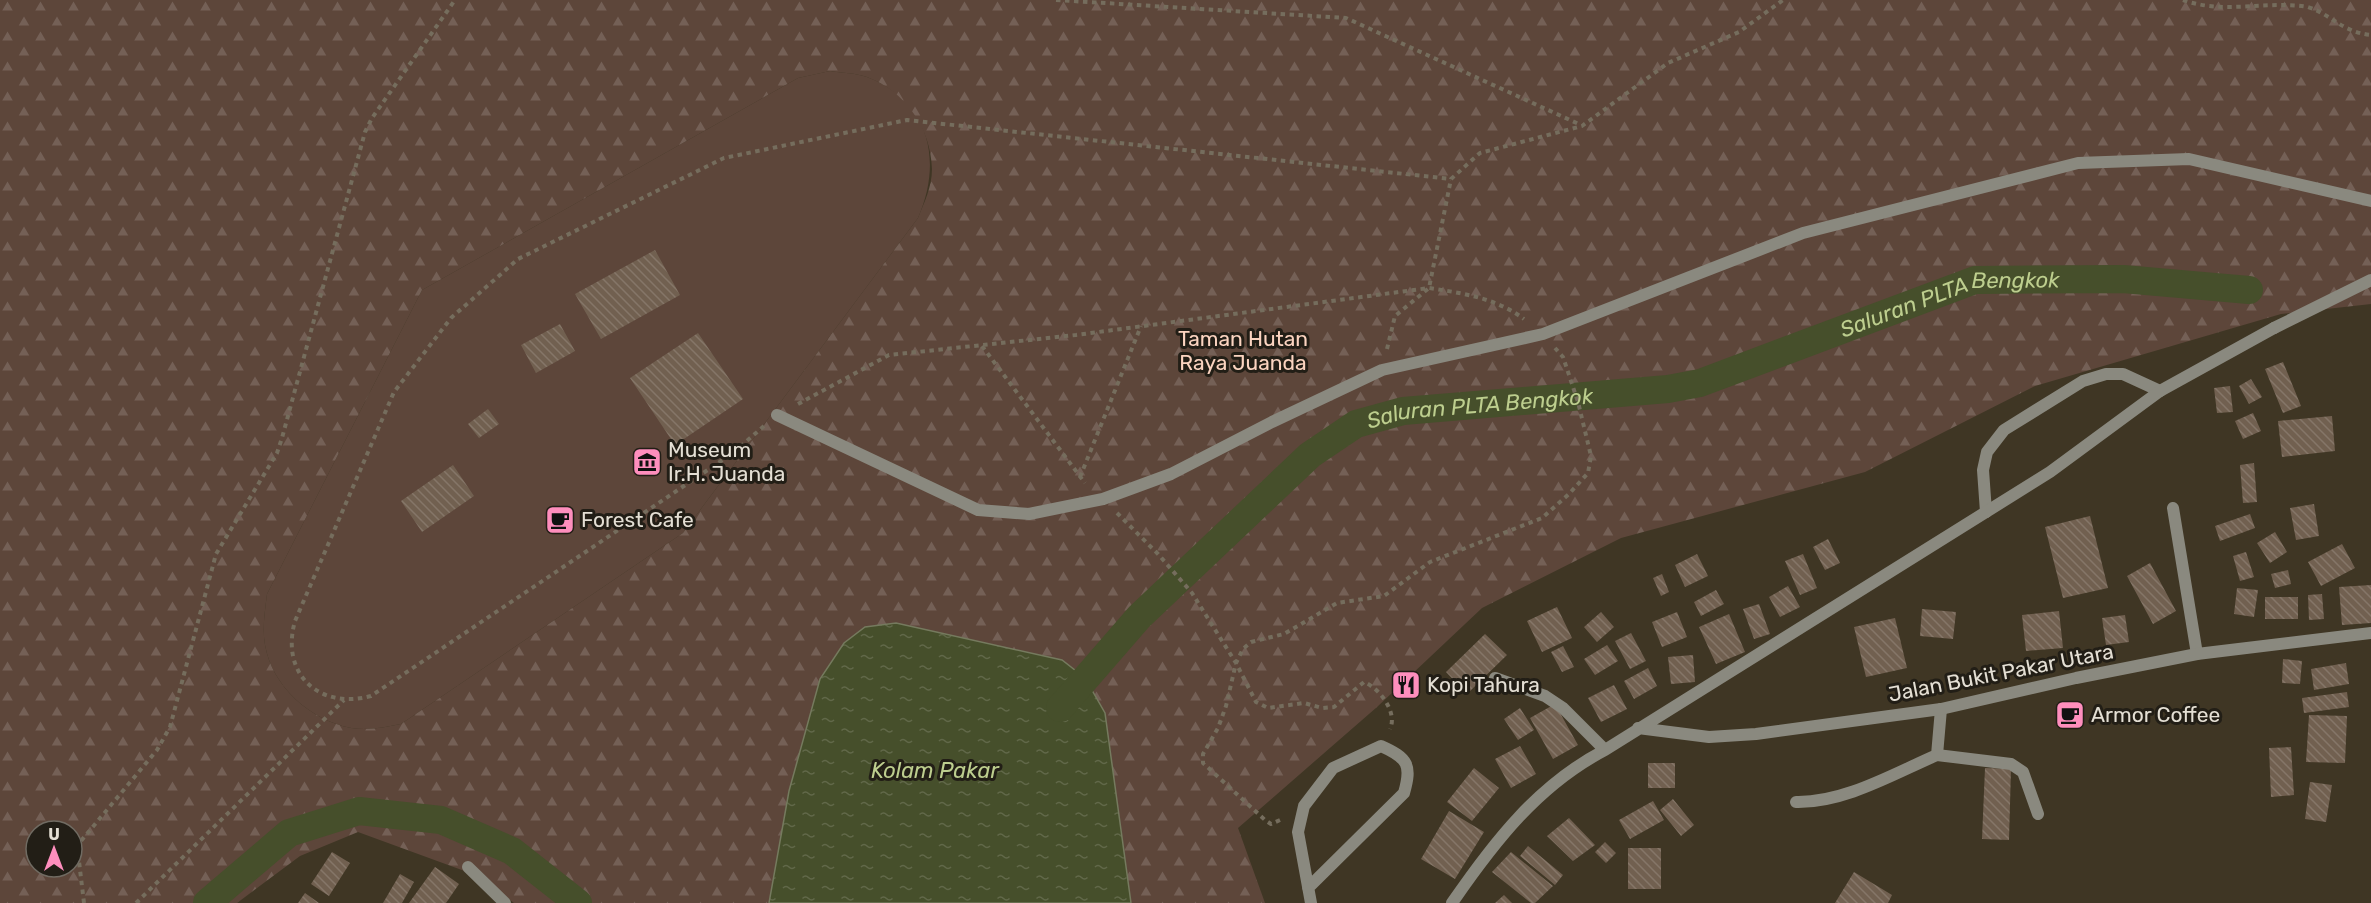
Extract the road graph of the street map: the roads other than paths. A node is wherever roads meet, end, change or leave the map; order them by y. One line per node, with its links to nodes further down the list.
1 (2371, 201): 4 (street)
2 (2371, 280): 3 (street)
3 (2160, 391): 6 (street); 6 (street)
4 (777, 415)
5 (2173, 508): 8 (street)
6 (1986, 512): 11 (street)
7 (2371, 633): 8 (street, Jalan Bukit Pakar Utara)
8 (2197, 654): 10 (street, Jalan Bukit Pakar Utara)
9 (1495, 678): 12 (street)
10 (1941, 709): 11 (street, Jalan Bukit Pakar Utara); 13 (street)
11 (1638, 728): 12 (street)
12 (1605, 750): 20 (street)
13 (1937, 755): 14 (street); 15 (street)
14 (1796, 802)
15 (2038, 814)
16 (468, 867): 18 (street)
17 (1308, 888): 17 (street); 19 (street)
18 (505, 903)
19 (1311, 903)
20 (1452, 903)

